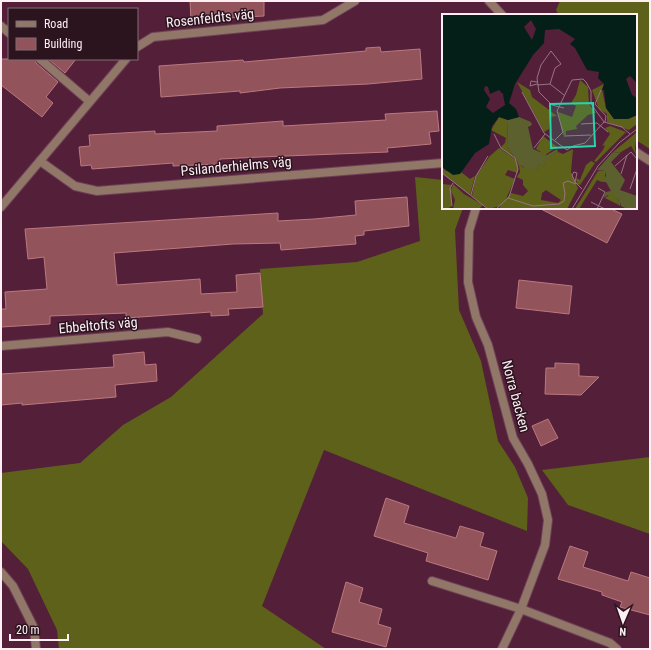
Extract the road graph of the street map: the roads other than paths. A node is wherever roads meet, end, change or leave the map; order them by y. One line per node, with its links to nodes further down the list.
1 (355, 1): 4 (street, Rosenfeldts väg)
2 (489, 1): 3 (street)
3 (501, 14)
4 (138, 46)
5 (41, 60): 7 (street)
6 (125, 60): 7 (street)
7 (89, 101): 9 (street)
8 (637, 153): 10 (street)
9 (40, 161): 11 (street, Psilanderhielms väg); 12 (street)
10 (650, 161)
11 (442, 163)
12 (1, 207)
13 (476, 209): 18 (street, Norra backen)
14 (197, 339): 15 (street, Ebbeltofts väg)
15 (1, 346)
16 (1, 572): 19 (street)
17 (432, 581): 18 (street)
18 (521, 609): 20 (street, Norra backen); 21 (street)
19 (36, 649)
20 (502, 649)
21 (617, 649)

